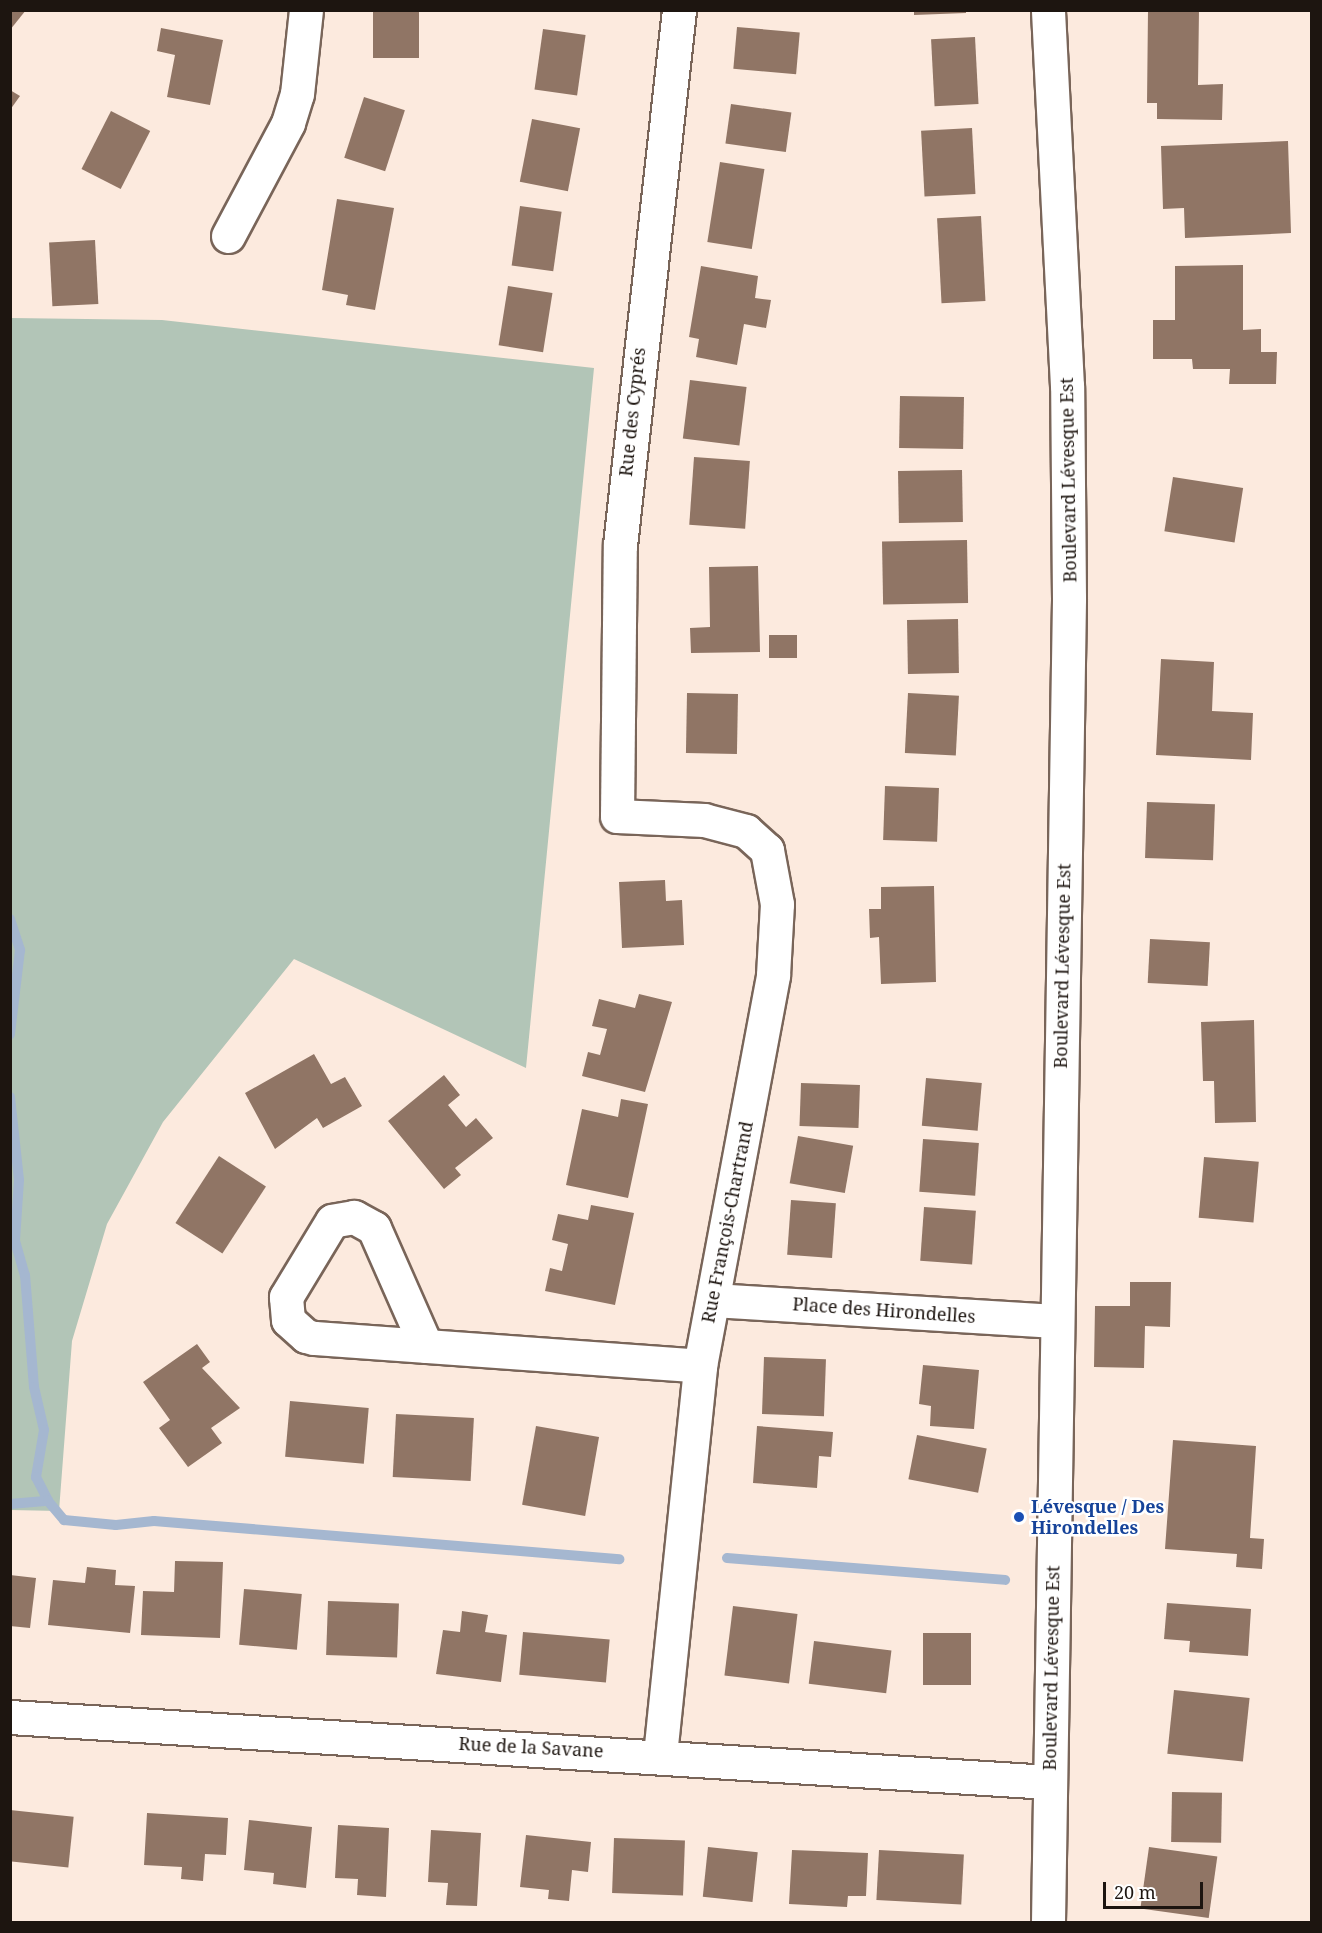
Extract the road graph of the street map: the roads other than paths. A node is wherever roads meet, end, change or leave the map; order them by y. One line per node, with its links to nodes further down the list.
1 (306, 10): 4 (street)
2 (679, 10): 5 (street, Rue des Cyprés)
3 (1048, 10): 7 (street, Boulevard Lévesque Est)
4 (228, 236)
5 (617, 816): 6 (street, Rue François-Chartrand)
6 (713, 1300): 7 (street, Place des Hirondelles); 9 (street, Rue François-Chartrand)
7 (1056, 1321): 12 (street, Boulevard Lévesque Est)
8 (426, 1346): 8 (street); 9 (street)
9 (700, 1366): 11 (street, Rue François-Chartrand)
10 (10, 1717): 11 (street, Rue de la Savane)
11 (660, 1755): 12 (street, Rue de la Savane)
12 (1050, 1782): 13 (street, Boulevard Lévesque Est)
13 (1048, 1923)

